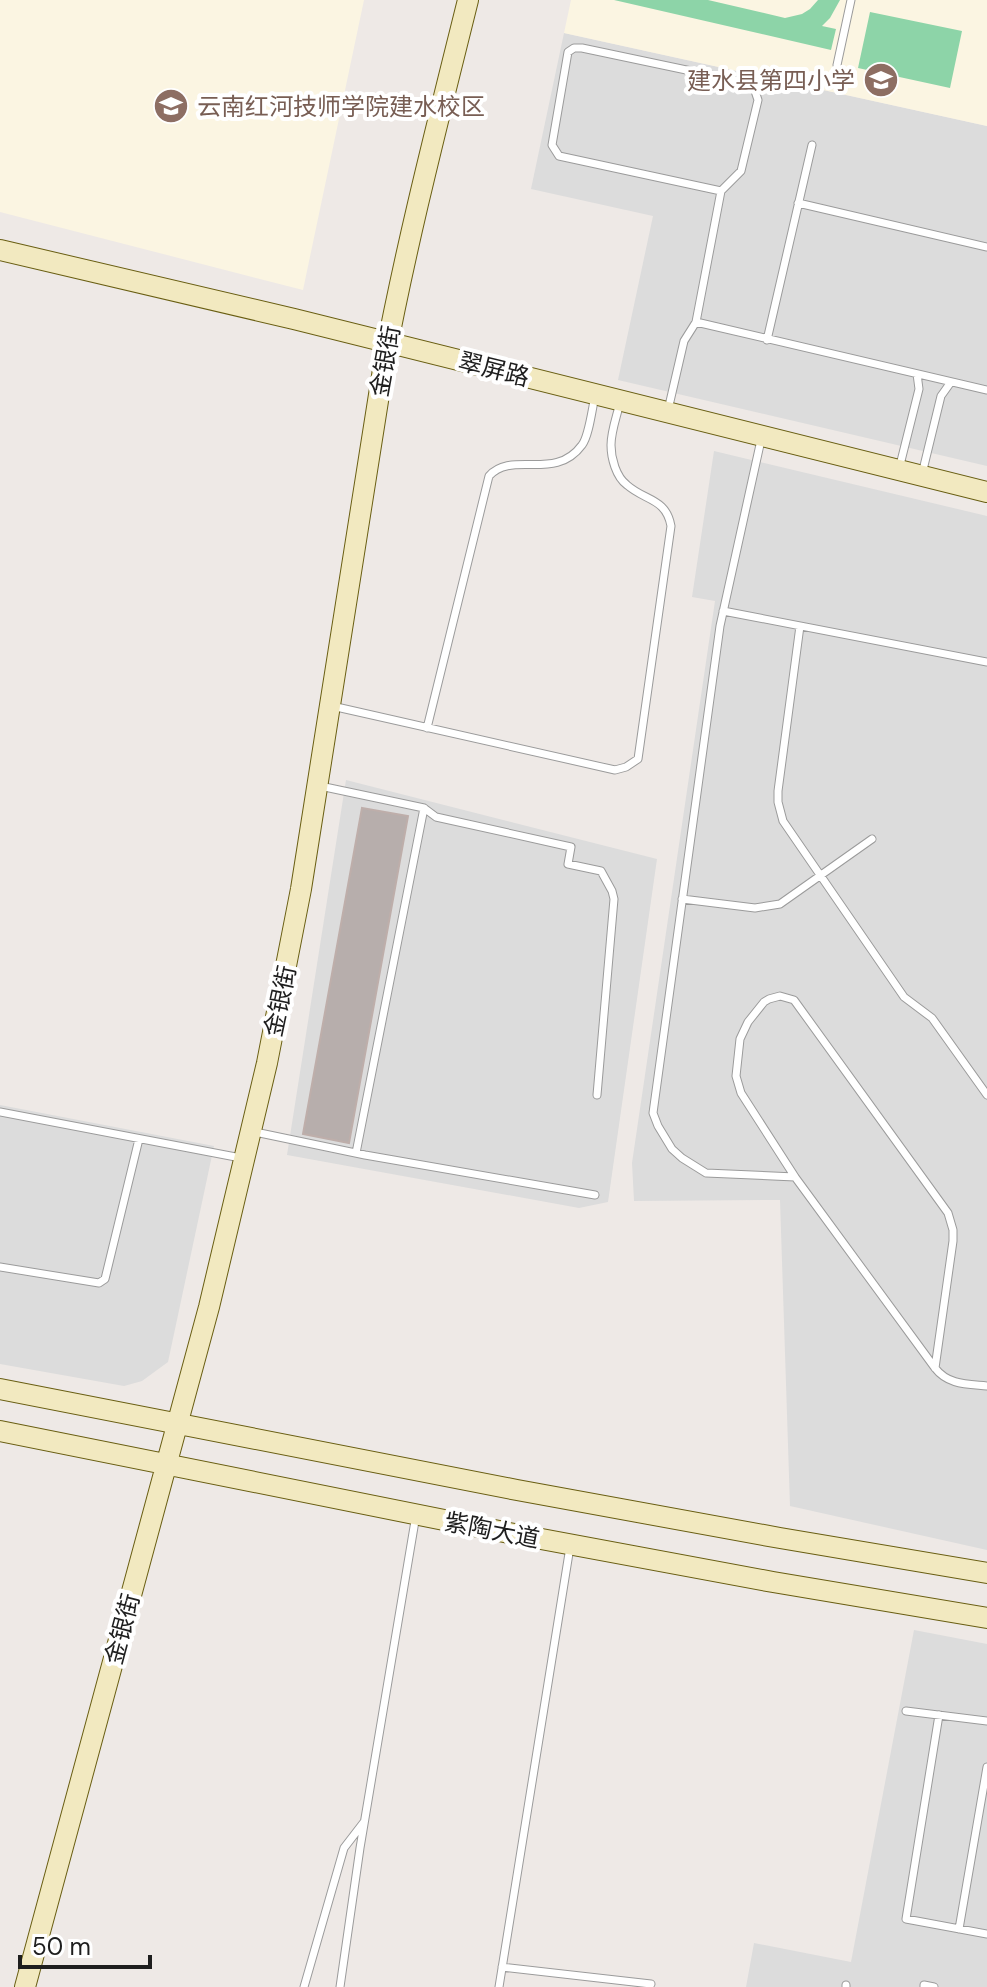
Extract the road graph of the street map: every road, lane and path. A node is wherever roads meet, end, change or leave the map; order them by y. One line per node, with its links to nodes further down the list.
1 (468, 0): 11 (street, 金银街)
2 (851, 0): 3 (lane)
3 (837, 65)
4 (812, 145): 6 (lane)
5 (721, 191): 5 (lane); 9 (lane)
6 (798, 203): 7 (lane); 10 (lane)
7 (987, 247)
8 (0, 250): 11 (street, 翠屏路)
9 (696, 322): 10 (lane); 17 (lane)
10 (767, 340): 12 (lane)
11 (388, 343): 15 (street, 翠屏路); 25 (street, 金银街)
12 (917, 374): 13 (lane); 19 (lane)
13 (951, 382): 14 (lane); 20 (lane)
14 (987, 390)
15 (596, 395): 16 (street, 翠屏路); 26 (lane)
16 (620, 401): 17 (street, 翠屏路); 26 (lane)
17 (668, 412): 18 (street, 翠屏路)
18 (762, 436): 19 (street, 翠屏路); 22 (lane)
19 (899, 470): 20 (street, 翠屏路)
20 (922, 476): 21 (street, 翠屏路)
21 (987, 492)
22 (723, 611): 23 (lane); 31 (lane)
23 (800, 626): 24 (lane); 30 (lane)
24 (987, 662)
25 (330, 706): 26 (lane); 27 (street, 金银街)
26 (427, 728)
27 (317, 786): 28 (lane); 35 (street, 金银街)
28 (424, 808): 32 (lane); 37 (lane)
29 (872, 839): 30 (lane)
30 (820, 875): 31 (lane); 33 (lane)
31 (682, 899): 39 (lane)
32 (597, 1095)
33 (987, 1095)
34 (0, 1112): 36 (lane)
35 (251, 1132): 37 (lane); 38 (street, 金银街)
36 (139, 1139): 38 (lane); 41 (lane)
37 (356, 1153): 40 (lane)
38 (245, 1159): 45 (street, 金银街)
39 (795, 1177): 42 (lane); 42 (lane)
40 (595, 1195)
41 (0, 1267)
42 (935, 1368): 43 (lane)
43 (987, 1386)
44 (0, 1389): 45 (street, 紫陶大道)
45 (177, 1424): 47 (street, 金银街); 50 (street, 紫陶大道)
46 (0, 1431): 47 (street, 紫陶大道)
47 (166, 1464): 48 (street, 紫陶大道); 62 (street, 金银街)
48 (416, 1515): 49 (street, 紫陶大道); 56 (lane)
49 (571, 1545): 51 (street, 紫陶大道); 59 (lane)
50 (987, 1573)
51 (987, 1618)
52 (906, 1711): 53 (lane)
53 (939, 1715): 54 (lane); 57 (lane)
54 (987, 1721)
55 (987, 1767): 57 (lane)
56 (365, 1821): 63 (lane); 64 (lane)
57 (959, 1929): 58 (lane)
58 (987, 1934)
59 (502, 1967): 60 (lane); 65 (lane)
60 (575, 1975): 61 (lane); 66 (lane)
61 (651, 1984)
62 (25, 1987)
63 (304, 1987)
64 (340, 1987)
65 (499, 1987)
66 (573, 1987)
67 (924, 1987): 68 (lane)
68 (934, 1987)

